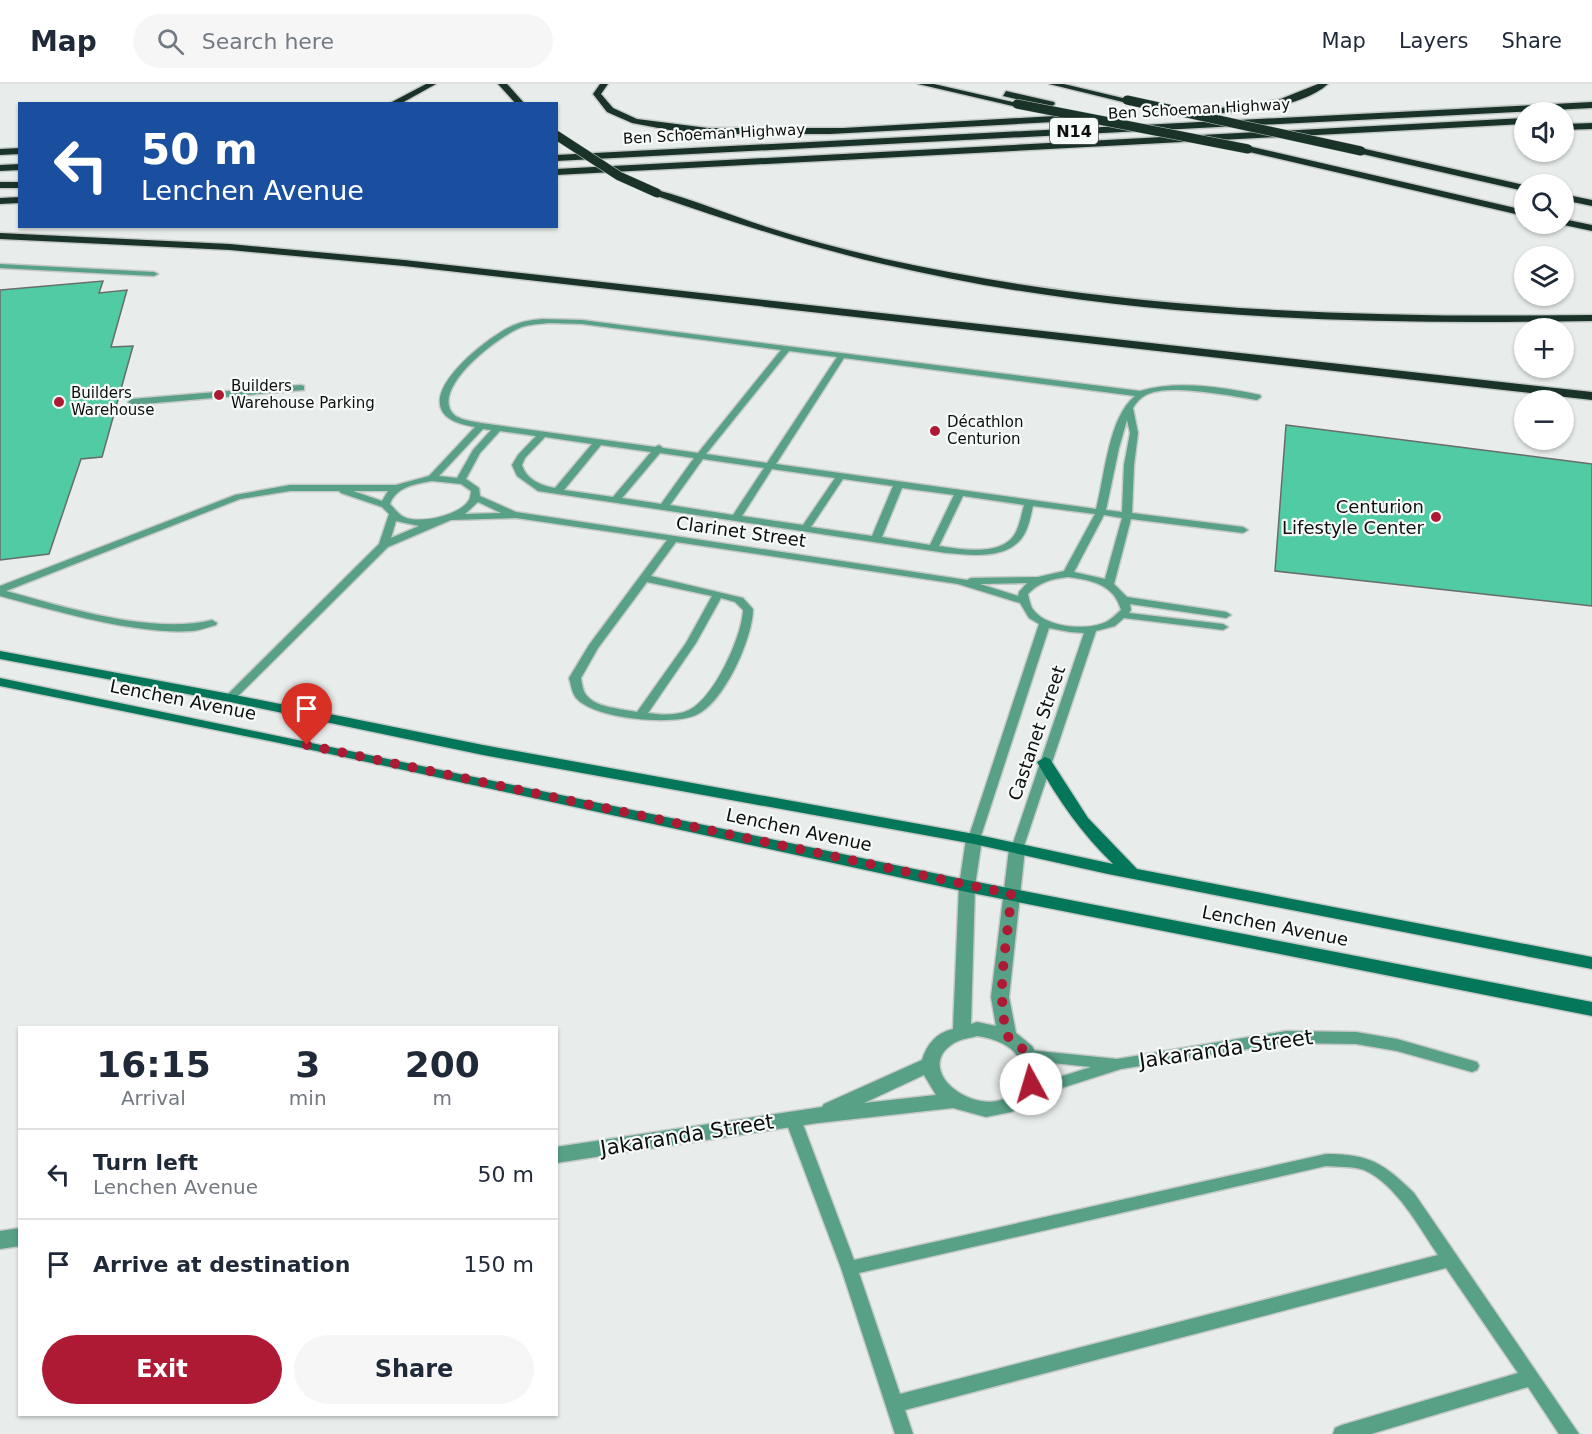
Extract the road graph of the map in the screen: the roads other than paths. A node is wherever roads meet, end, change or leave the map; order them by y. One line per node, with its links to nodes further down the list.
1 (432, 84): 12 (highway)
2 (502, 84): 13 (highway)
3 (604, 84): 24 (highway)
4 (922, 84): 31 (highway, bridge)
5 (965, 84): 31 (highway, N14, bridge)
6 (1053, 84): 11 (highway, N14)
7 (1087, 84): 11 (highway)
8 (1324, 84): 16 (highway)
9 (1592, 95): 10 (highway)
10 (1569, 96)
11 (1124, 100): 39 (highway, N14, bridge)
12 (397, 102)
13 (519, 102)
14 (1592, 105): 34 (highway, Ben Schoeman Highway / N14)
15 (1294, 108): 16 (highway)
16 (1189, 112): 17 (highway)
17 (1142, 115)
18 (1130, 116): 24 (highway)
19 (1592, 117): 20 (highway)
20 (1574, 118)
21 (1514, 122): 28 (highway, Ben Schoeman Highway / N14)
22 (1592, 126): 23 (highway)
23 (1574, 127)
24 (884, 128): 27 (highway)
25 (1514, 128): 28 (highway)
26 (558, 136): 53 (highway, bridge)
27 (683, 139)
28 (1150, 141): 37 (highway, Ben Schoeman Highway / N14)
29 (591, 144): 30 (highway)
30 (558, 145)
31 (1248, 149): 47 (highway, N14)
32 (18, 151): 33 (highway)
33 (0, 152)
34 (558, 158)
35 (18, 167): 36 (highway)
36 (0, 168)
37 (558, 172)
38 (18, 184): 40 (highway)
39 (1514, 185)
40 (0, 186)
41 (1574, 196): 43 (highway)
42 (1574, 198): 46 (highway)
43 (1592, 198)
44 (18, 200): 45 (highway)
45 (0, 201)
46 (1592, 204)
47 (1514, 211)
48 (1574, 224): 49 (highway)
49 (1592, 228)
50 (0, 236): 58 (highway)
51 (0, 266): 52 (lane)
52 (154, 274)
53 (1592, 318)
54 (786, 349): 55 (lane); 62 (lane); 67 (lane)
55 (841, 357): 57 (lane); 68 (lane)
56 (301, 388): 60 (lane)
57 (1142, 394): 59 (lane); 61 (lane)
58 (1592, 396)
59 (1257, 397)
60 (132, 402)
61 (1129, 409): 82 (lane); 86 (lane)
62 (481, 426): 63 (lane); 70 (lane)
63 (498, 428): 64 (lane); 71 (lane)
64 (543, 434): 65 (lane); 75 (lane)
65 (599, 441): 66 (lane); 75 (lane)
66 (659, 448): 67 (lane); 78 (lane)
67 (701, 455): 68 (lane); 81 (lane)
68 (772, 465): 69 (lane); 87 (lane)
69 (841, 476): 72 (lane); 89 (lane)
70 (432, 478): 71 (lane); 74 (lane)
71 (460, 481): 77 (lane, Clarinet Street)
72 (899, 484): 76 (lane); 92 (lane)
73 (338, 488): 74 (lane); 80 (lane); 100 (lane)
74 (399, 488): 80 (lane)
75 (557, 492): 78 (lane)
76 (960, 493): 79 (lane); 94 (lane)
77 (477, 498): 84 (lane, Clarinet Street); 85 (lane, Clarinet Street)
78 (615, 501): 81 (lane)
79 (1029, 503): 82 (lane); 94 (lane)
80 (385, 506): 83 (lane)
81 (663, 508): 87 (lane)
82 (1100, 513): 86 (lane); 95 (lane)
83 (393, 515): 88 (lane, Clarinet Street); 93 (lane, Clarinet Street)
84 (516, 515): 85 (lane, Clarinet Street); 91 (lane, Clarinet Street)
85 (453, 517): 88 (lane, Clarinet Street)
86 (1127, 517): 90 (lane); 99 (lane)
87 (735, 519): 89 (lane)
88 (439, 521): 93 (lane, Clarinet Street)
89 (805, 529): 92 (lane)
90 (1243, 530)
91 (673, 539): 96 (lane); 98 (lane, Clarinet Street)
92 (876, 539): 94 (lane)
93 (384, 545): 112 (lane, Clarinet Street)
94 (933, 548)
95 (1068, 574): 97 (lane); 99 (lane)
96 (644, 578): 101 (lane); 113 (lane)
97 (1038, 580): 98 (lane, Clarinet Street); 103 (lane)
98 (960, 581): 103 (lane, Clarinet Street)
99 (1109, 585): 102 (lane)
100 (0, 592): 107 (lane)
101 (718, 594): 113 (lane); 113 (lane)
102 (1125, 600): 104 (lane); 105 (lane)
103 (1023, 602): 106 (lane)
104 (1122, 615): 108 (lane); 109 (lane)
105 (1226, 615)
106 (1045, 622): 109 (lane); 115 (lane, Castanet Street)
107 (212, 623)
108 (1223, 627)
109 (1091, 629): 114 (lane, Castanet Street)
110 (0, 655): 112 (main road, Lenchen Avenue)
111 (0, 682): 118 (main road, Lenchen Avenue)
112 (230, 698): 115 (main road, Lenchen Avenue)
113 (640, 716)
114 (1045, 762): 116 (lane, Castanet Street); 117 (main road)
115 (974, 839): 116 (main road, Lenchen Avenue); 118 (street)
116 (1017, 849): 117 (main road, Lenchen Avenue); 119 (street)
117 (1132, 874): 120 (main road, Lenchen Avenue)
118 (967, 886): 119 (main road, Lenchen Avenue); 122 (street)
119 (1011, 894): 121 (main road, Lenchen Avenue); 123 (street)
120 (1592, 963)
121 (1592, 1009)
122 (962, 1031): 123 (street); 126 (street)
123 (1007, 1036): 124 (street)
124 (1029, 1056): 125 (lane, Jakaranda Street); 128 (street)
125 (1121, 1063): 127 (lane, Jakaranda Street); 128 (lane, Jakaranda Street)
126 (929, 1065): 129 (street); 130 (street, Jakaranda Street)
127 (1472, 1066)
128 (1027, 1093): 129 (street, Jakaranda Street)
129 (953, 1101): 130 (street, Jakaranda Street)
130 (818, 1115): 131 (street, Jakaranda Street)
131 (793, 1119): 132 (street, Jakaranda Street); 136 (lane)
132 (558, 1155)
133 (18, 1237): 134 (street)
134 (0, 1240)
135 (1450, 1259): 136 (lane); 137 (lane); 138 (lane)
136 (849, 1268): 138 (lane)
137 (1531, 1378): 140 (lane); 141 (lane)
138 (894, 1404): 139 (lane)
139 (904, 1434)
140 (1342, 1434)
141 (1570, 1434)

